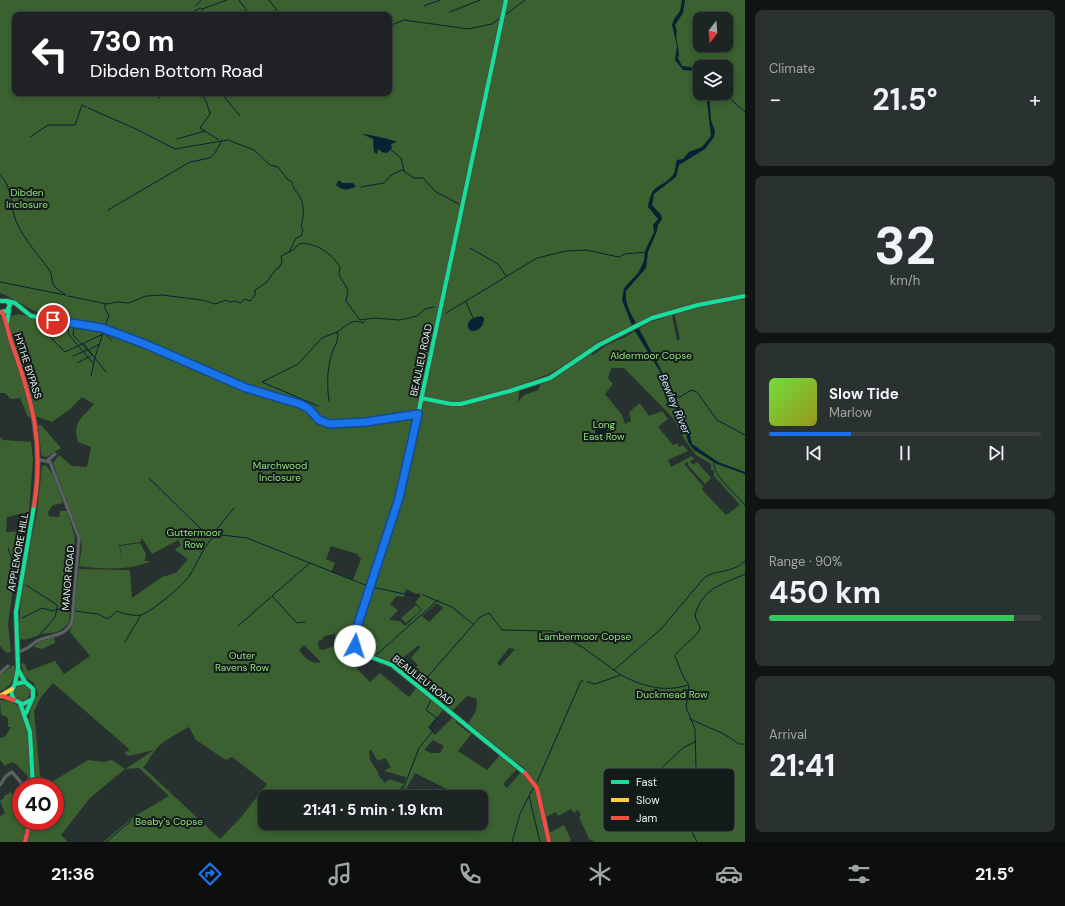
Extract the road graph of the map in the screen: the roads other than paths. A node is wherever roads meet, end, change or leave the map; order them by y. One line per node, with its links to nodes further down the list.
1 (506, 0): 8 (street, BEAULIEU ROAD)
2 (745, 296): 8 (street)
3 (2, 299): 4 (street); 5 (street)
4 (18, 306): 5 (street); 9 (street)
5 (9, 309): 6 (street); 7 (street, HYTHE BYPASS)
6 (1, 312): 7 (street, HYTHE BYPASS)
7 (6, 323): 11 (street, HYTHE BYPASS)
8 (421, 398): 9 (street, BEAULIEU ROAD)
9 (418, 414): 30 (street, BEAULIEU ROAD)
10 (55, 454): 12 (street)
11 (39, 460): 12 (street); 13 (street, APPLEMORE HILL)
12 (48, 460): 13 (street, MANOR ROAD)
13 (16, 652): 15 (street, APPLEMORE HILL)
14 (8, 666): 16 (street)
15 (19, 671): 17 (street, APPLEMORE HILL); 18 (street, APPLEMORE HILL)
16 (0, 673)
17 (25, 682): 18 (street); 22 (street)
18 (15, 684): 19 (street)
19 (12, 689): 20 (street); 21 (street)
20 (1, 696): 21 (street)
21 (14, 700): 23 (street)
22 (31, 700): 23 (street); 24 (street)
23 (20, 703): 24 (street)
24 (26, 714): 26 (street)
25 (17, 778): 27 (street)
26 (33, 778)
27 (0, 785)
28 (28, 830): 29 (street)
29 (25, 842)
30 (550, 842)

